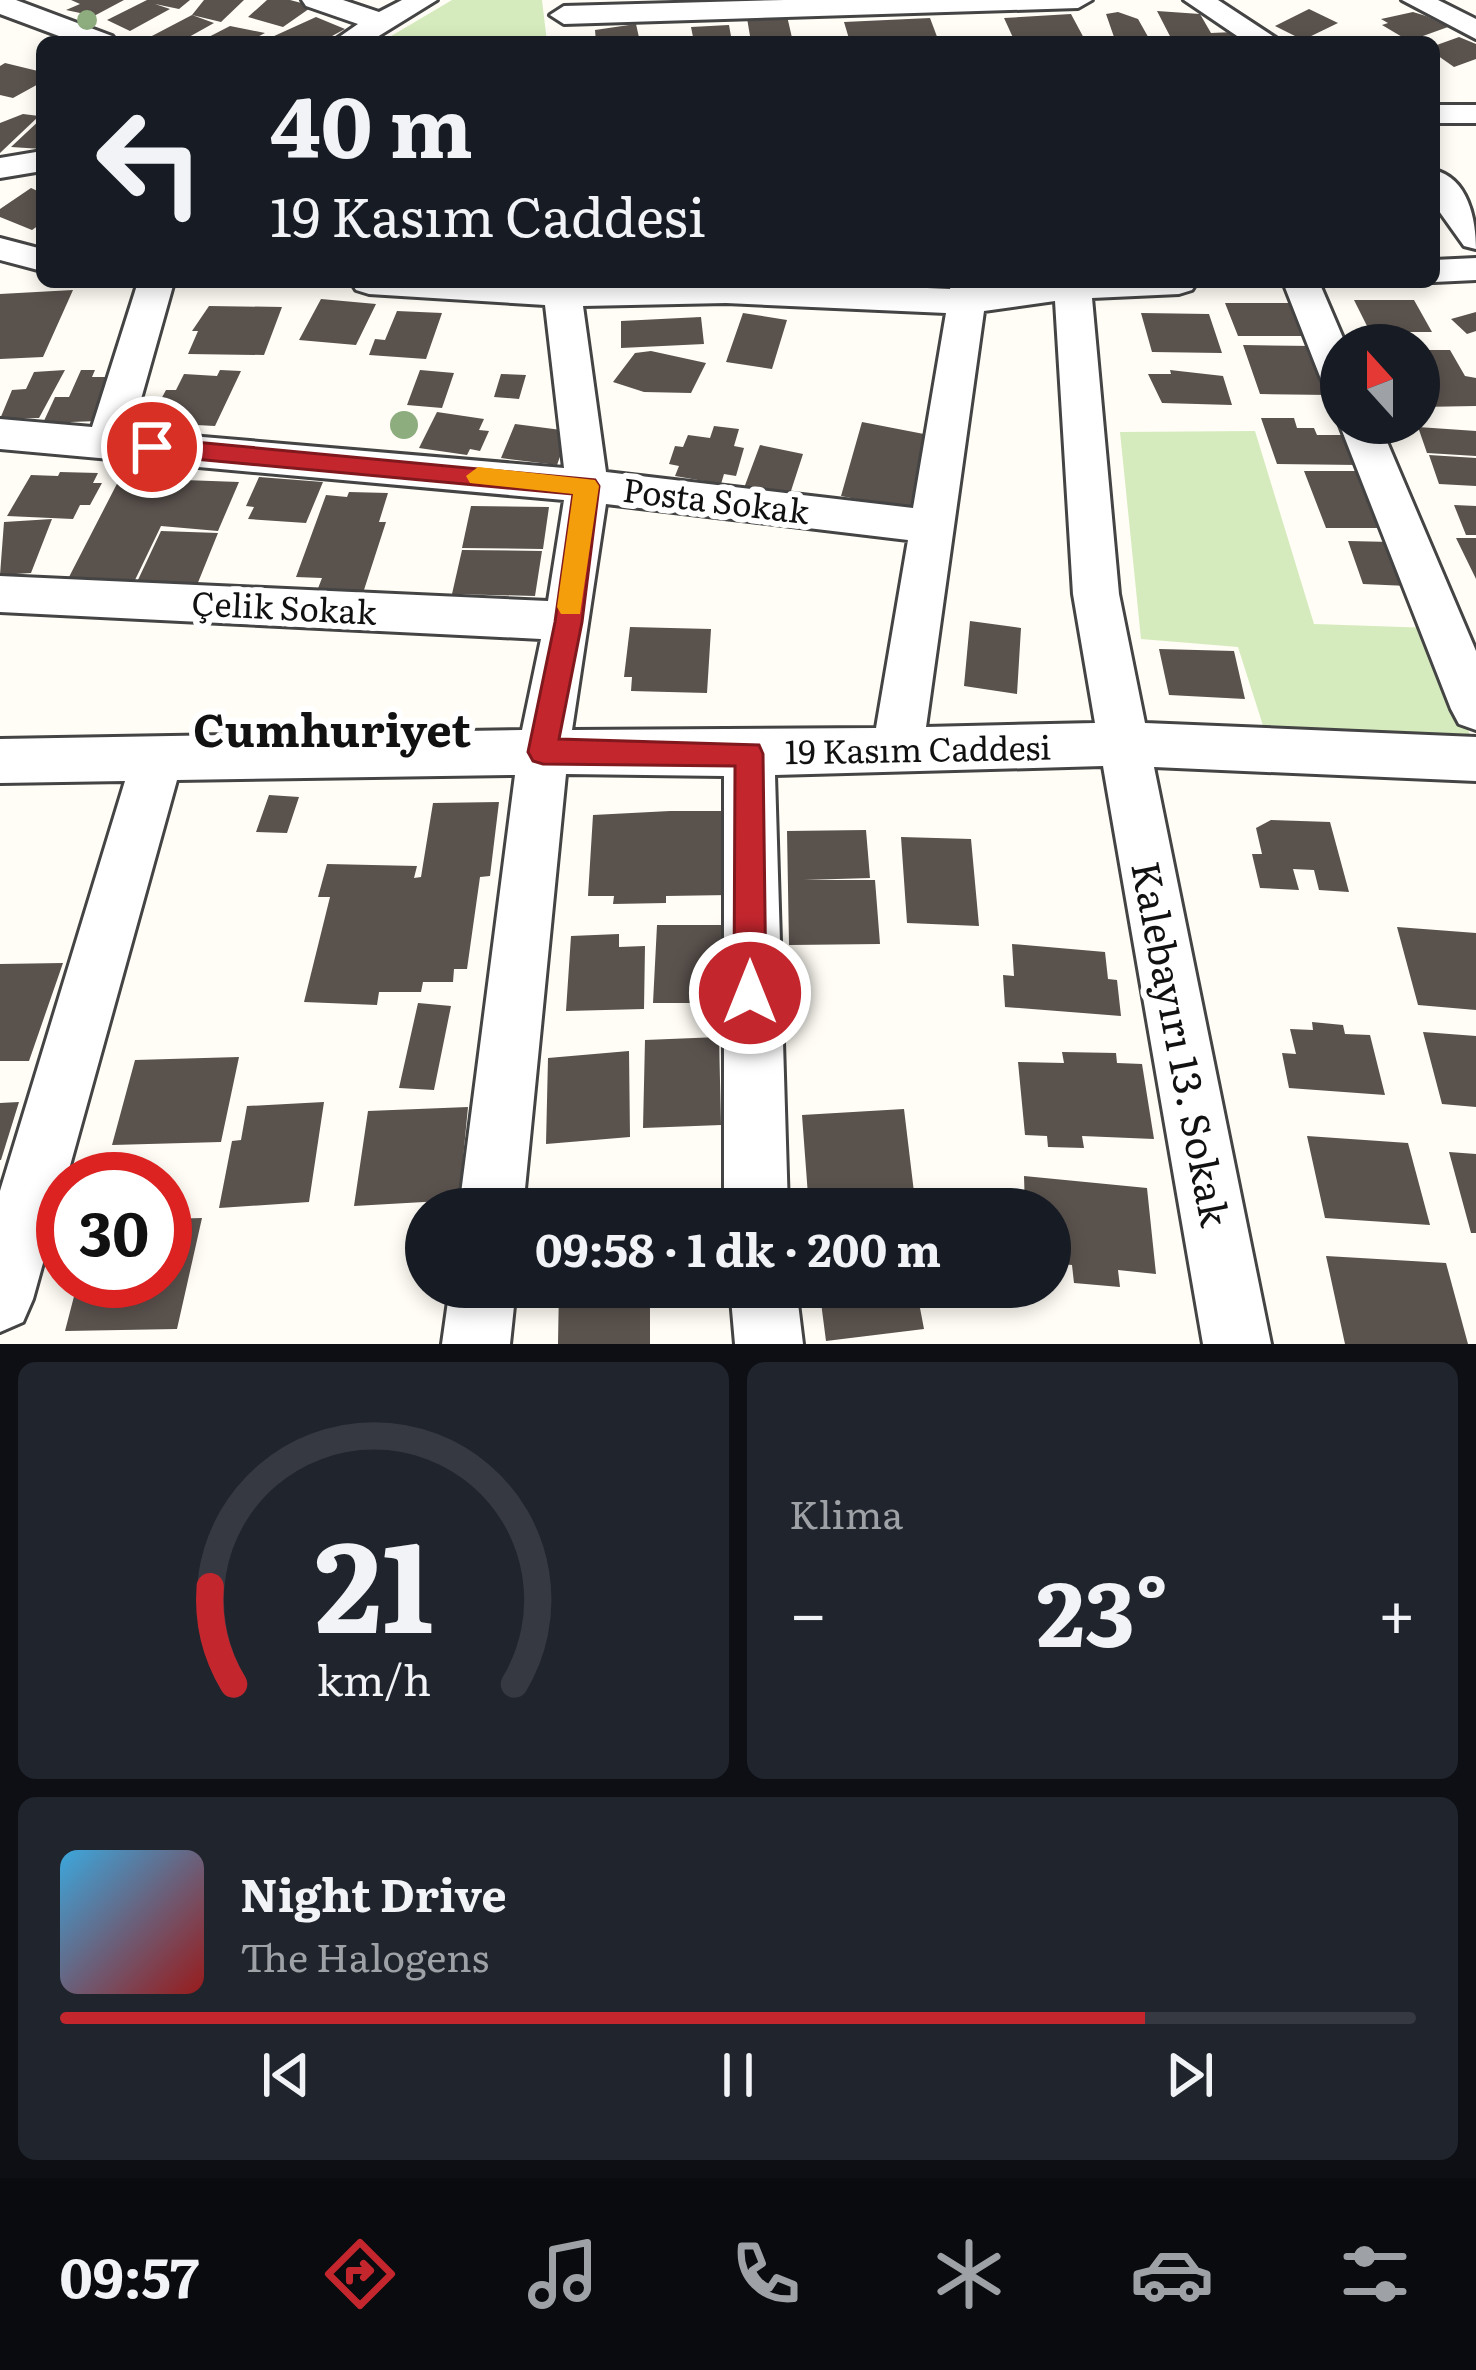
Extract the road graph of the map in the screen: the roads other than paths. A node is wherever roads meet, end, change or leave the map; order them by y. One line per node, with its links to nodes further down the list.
1 (316, 0): 10 (street)
2 (423, 0): 10 (street)
3 (1078, 0): 6 (street)
4 (1198, 0): 15 (street)
5 (1416, 0): 11 (street)
6 (956, 2): 8 (street); 14 (street)
7 (0, 4): 12 (street)
8 (748, 5): 9 (street)
9 (564, 19)
10 (382, 23): 13 (street)
11 (1476, 30)
12 (75, 36)
13 (358, 36)
14 (971, 36)
15 (1257, 36)
16 (1440, 114): 17 (street)
17 (1476, 114)
18 (36, 162): 19 (street)
19 (0, 168)
20 (1440, 188): 21 (street)
21 (1476, 238)
22 (0, 249): 23 (street)
23 (36, 258)
24 (1476, 269): 25 (street)
25 (1440, 271)
26 (154, 288): 33 (street)
27 (562, 288): 31 (street); 36 (street)
28 (1020, 288): 31 (street)
29 (1072, 288): 42 (street, Kalebayırı 13. Sokak)
30 (1303, 288): 32 (street)
31 (968, 292): 37 (street)
32 (1320, 328)
33 (108, 443): 34 (street, Posta Sokak); 36 (street, Posta Sokak)
34 (4, 444)
35 (1370, 444): 39 (street)
36 (586, 486): 37 (street, Posta Sokak); 40 (street)
37 (929, 526): 43 (street)
38 (0, 594): 40 (street, Çelik Sokak)
39 (1454, 605): 41 (street)
40 (568, 622): 44 (street)
41 (1476, 709)
42 (1122, 744): 43 (street, 19 Kasım Caddesi); 48 (street, 19 Kasım Caddesi); 56 (street, Kalebayırı 13. Sokak)
43 (897, 751): 45 (street, 19 Kasım Caddesi)
44 (543, 752): 45 (street, 19 Kasım Caddesi); 46 (street, 19 Kasım Caddesi); 49 (street)
45 (749, 754): 50 (street)
46 (158, 757): 47 (street, 19 Kasım Caddesi); 51 (street)
47 (0, 761)
48 (1471, 772)
49 (493, 1188)
50 (756, 1188)
51 (0, 1299)
52 (480, 1308): 54 (street)
53 (765, 1308): 55 (street)
54 (476, 1344)
55 (769, 1344)
56 (1237, 1344)

